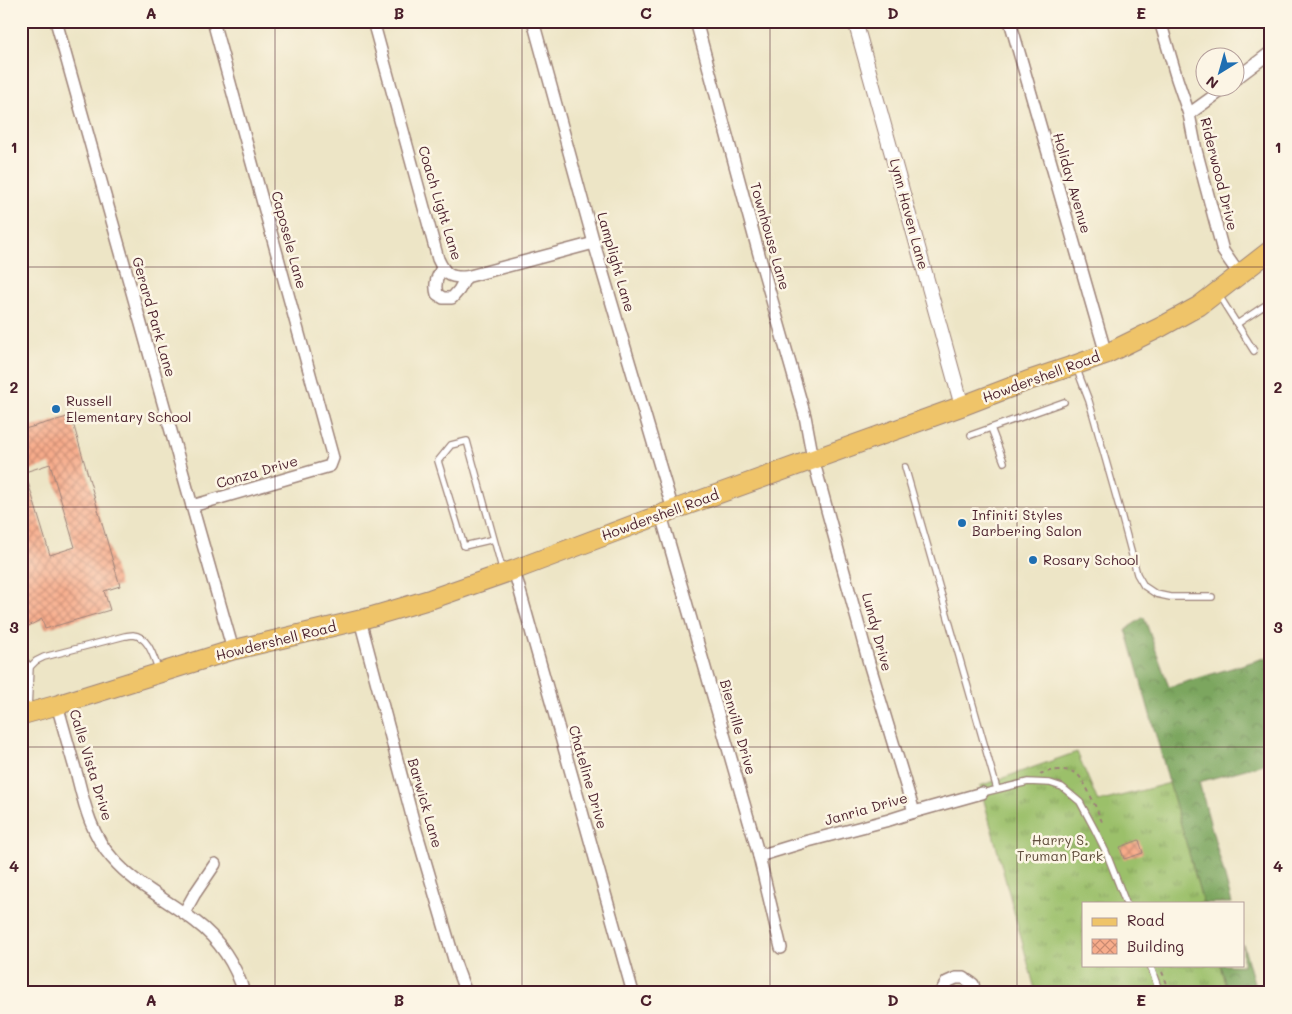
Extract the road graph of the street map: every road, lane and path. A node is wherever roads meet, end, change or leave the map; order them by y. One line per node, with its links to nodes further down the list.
1 (56, 21): 32 (street, Gerard Park Lane)
2 (213, 21): 30 (street, Caposele Lane)
3 (373, 21): 15 (street, Coach Light Lane)
4 (533, 21): 13 (street, Lamplight Lane)
5 (696, 21): 28 (street, Townhouse Lane)
6 (856, 21): 25 (street, Lynn Haven Lane)
7 (1010, 21): 22 (street, Holiday Avenue)
8 (1160, 21): 12 (street, Riderwood Drive)
9 (1271, 52): 10 (street)
10 (1244, 72)
11 (1212, 98): 12 (street)
12 (1190, 114): 16 (street, Riderwood Drive)
13 (594, 243): 17 (street, Coach Light Lane); 33 (street, Lamplight Lane)
14 (1271, 250): 16 (main road, Howdershell Road)
15 (442, 268): 17 (street, Coach Light Lane); 17 (street)
16 (1239, 274): 18 (main road, Howdershell Road)
17 (466, 277)
18 (1217, 292): 20 (lane); 22 (main road, Howdershell Road)
19 (1264, 306): 20 (lane)
20 (1237, 324): 21 (lane)
21 (1254, 351)
22 (1106, 354): 23 (main road, Howdershell Road)
23 (1075, 365): 25 (main road, Howdershell Road); 36 (lane)
24 (1064, 402): 26 (lane)
25 (962, 406): 28 (main road, Howdershell Road)
26 (991, 428): 27 (lane); 29 (lane)
27 (971, 435)
28 (813, 459): 33 (main road, Howdershell Road); 46 (street, Lundy Drive)
29 (1004, 462)
30 (330, 466): 32 (street, Conza Drive)
31 (905, 467): 44 (lane)
32 (192, 506): 38 (street, Gerard Park Lane)
33 (667, 512): 35 (main road, Howdershell Road); 47 (street, Bienville Drive)
34 (494, 539): 34 (lane); 35 (lane)
35 (509, 572): 37 (main road, Howdershell Road); 56 (street, Chateline Drive)
36 (1212, 597)
37 (360, 620): 38 (main road, Howdershell Road); 55 (street, Barwick Lane)
38 (233, 650): 41 (main road, Howdershell Road)
39 (21, 657): 40 (lane)
40 (30, 667): 41 (lane); 43 (lane)
41 (160, 673): 42 (main road, Howdershell Road)
42 (57, 705): 43 (main road, Howdershell Road); 50 (street, Calle Vista Drive)
43 (24, 714)
44 (997, 789): 45 (lane); 49 (lane)
45 (982, 793): 46 (street, Janria Drive)
46 (914, 812): 47 (street, Janria Drive)
47 (759, 856): 51 (street, Bienville Drive)
48 (215, 864): 50 (street)
49 (1126, 902)
50 (184, 913): 54 (street, Calle Vista Drive)
51 (781, 948)
52 (1150, 966): 59 (lane)
53 (1160, 966): 60 (path)
54 (244, 993)
55 (466, 993)
56 (633, 993)
57 (940, 993): 58 (street)
58 (975, 993)
59 (1160, 993)
60 (1171, 993)

